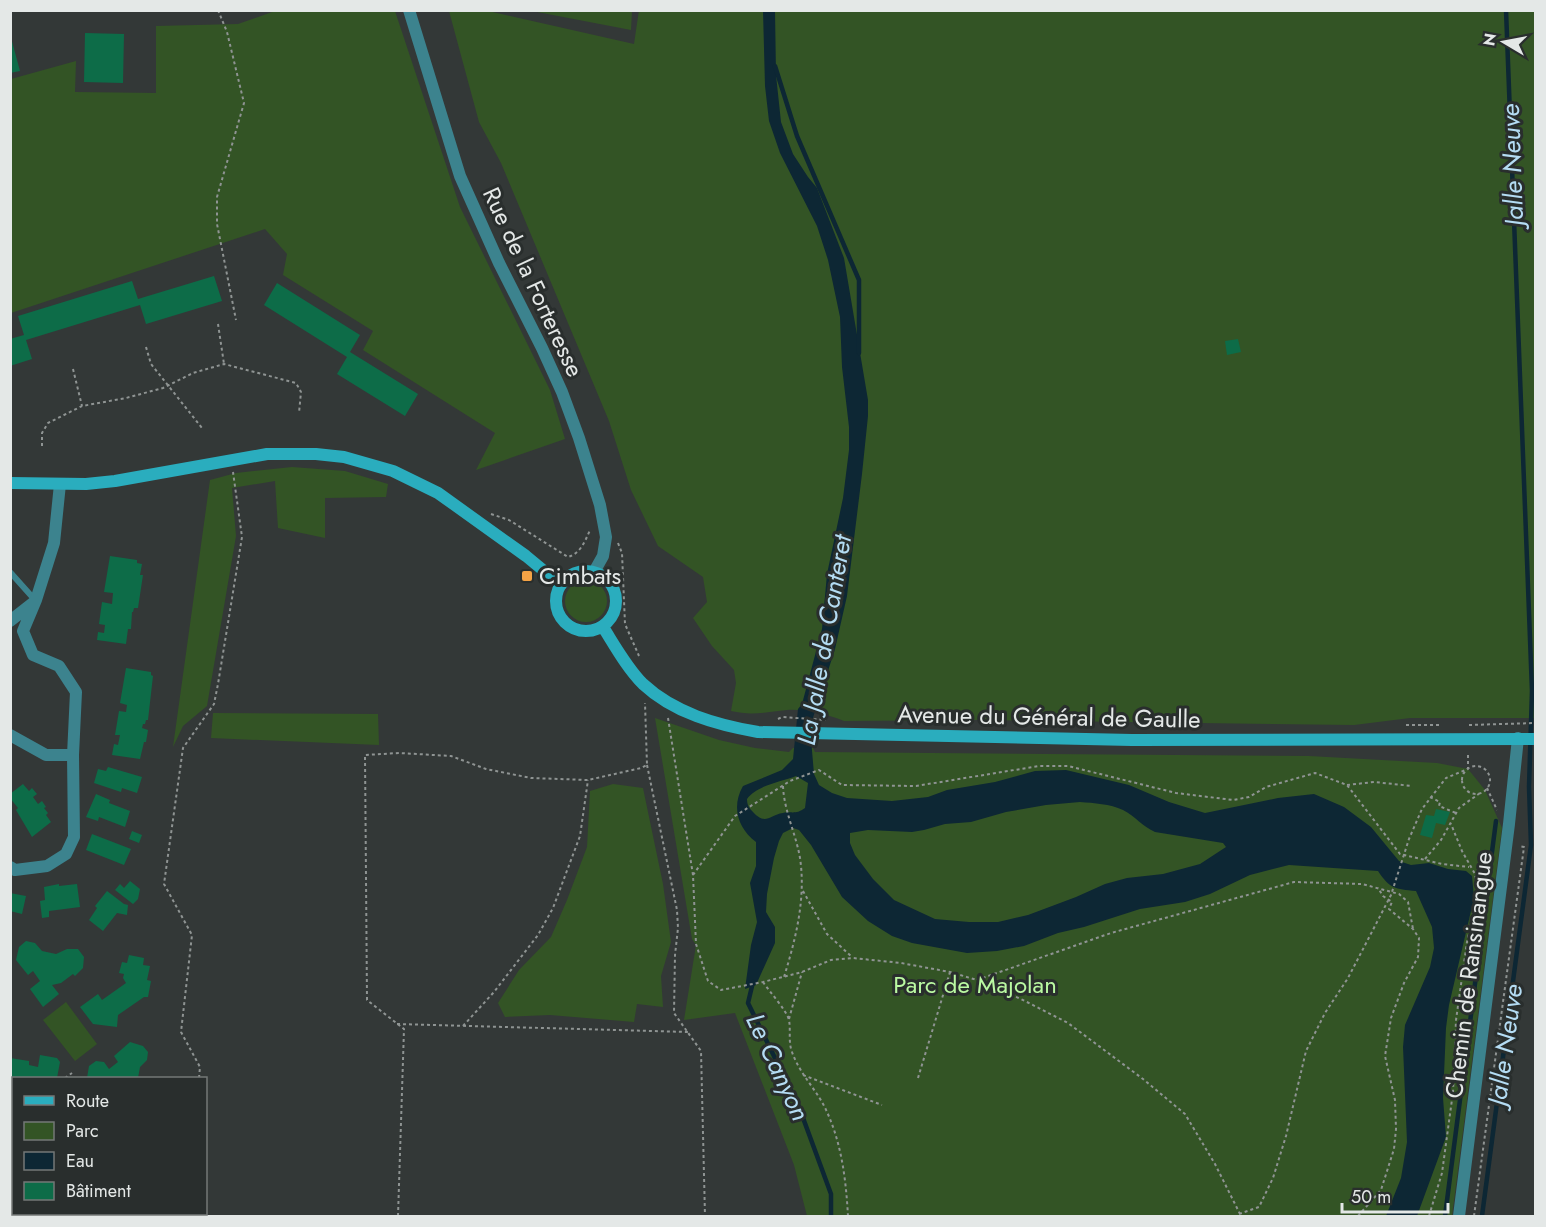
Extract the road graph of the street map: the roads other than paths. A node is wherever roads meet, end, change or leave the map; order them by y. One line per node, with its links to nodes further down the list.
1 (409, 10): 5 (street, Rue de la Forteresse)
2 (10, 483): 3 (main road)
3 (60, 484): 6 (main road); 7 (street)
4 (10, 572): 7 (lane)
5 (594, 572): 6 (main road); 9 (main road)
6 (561, 585): 9 (main road)
7 (36, 600): 8 (street); 13 (street)
8 (10, 621)
9 (603, 627): 11 (main road, Avenue du Général de Gaulle)
10 (10, 735): 13 (street)
11 (1518, 738): 12 (main road, Avenue du Général de Gaulle); 15 (street, Chemin de Ransinangue)
12 (1536, 739)
13 (73, 755): 14 (street)
14 (10, 867)
15 (1459, 1216)

